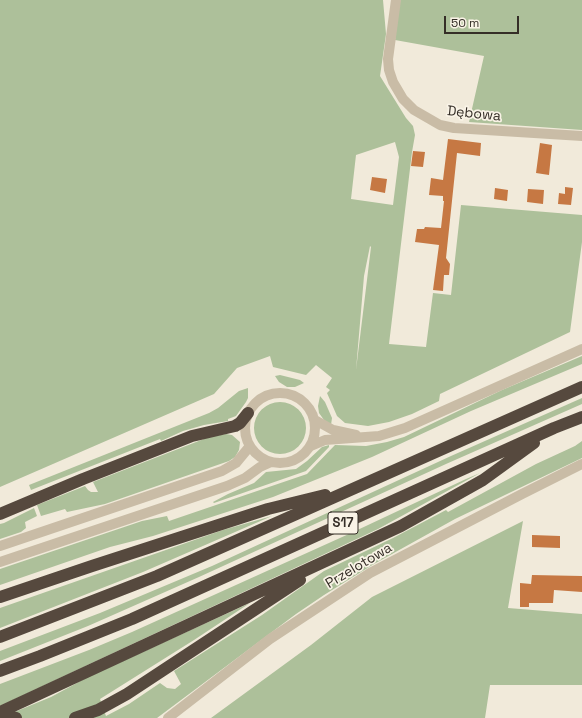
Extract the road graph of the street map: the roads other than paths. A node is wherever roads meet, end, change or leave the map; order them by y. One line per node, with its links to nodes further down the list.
1 (396, 0): 2 (street, Dębowa)
2 (582, 136)
3 (582, 349): 9 (street)
4 (582, 388): 14 (highway, S17)
5 (248, 413): 7 (street); 10 (street); 15 (highway)
6 (582, 417): 8 (highway, S17)
7 (315, 420): 9 (street); 11 (street)
8 (554, 428): 17 (highway); 21 (highway, S17)
9 (368, 438): 11 (street)
10 (250, 446): 12 (street); 16 (street)
11 (311, 446): 12 (street)
12 (271, 462): 18 (street)
13 (582, 464): 25 (street, Przelotowa)
14 (353, 488): 19 (highway); 20 (highway, S17)
15 (0, 514)
16 (0, 546)
17 (342, 554): 22 (highway); 24 (highway)
18 (0, 562)
19 (0, 597)
20 (0, 637)
21 (0, 671)
22 (0, 712): 23 (highway)
23 (16, 718)
24 (75, 718)
25 (168, 718)

